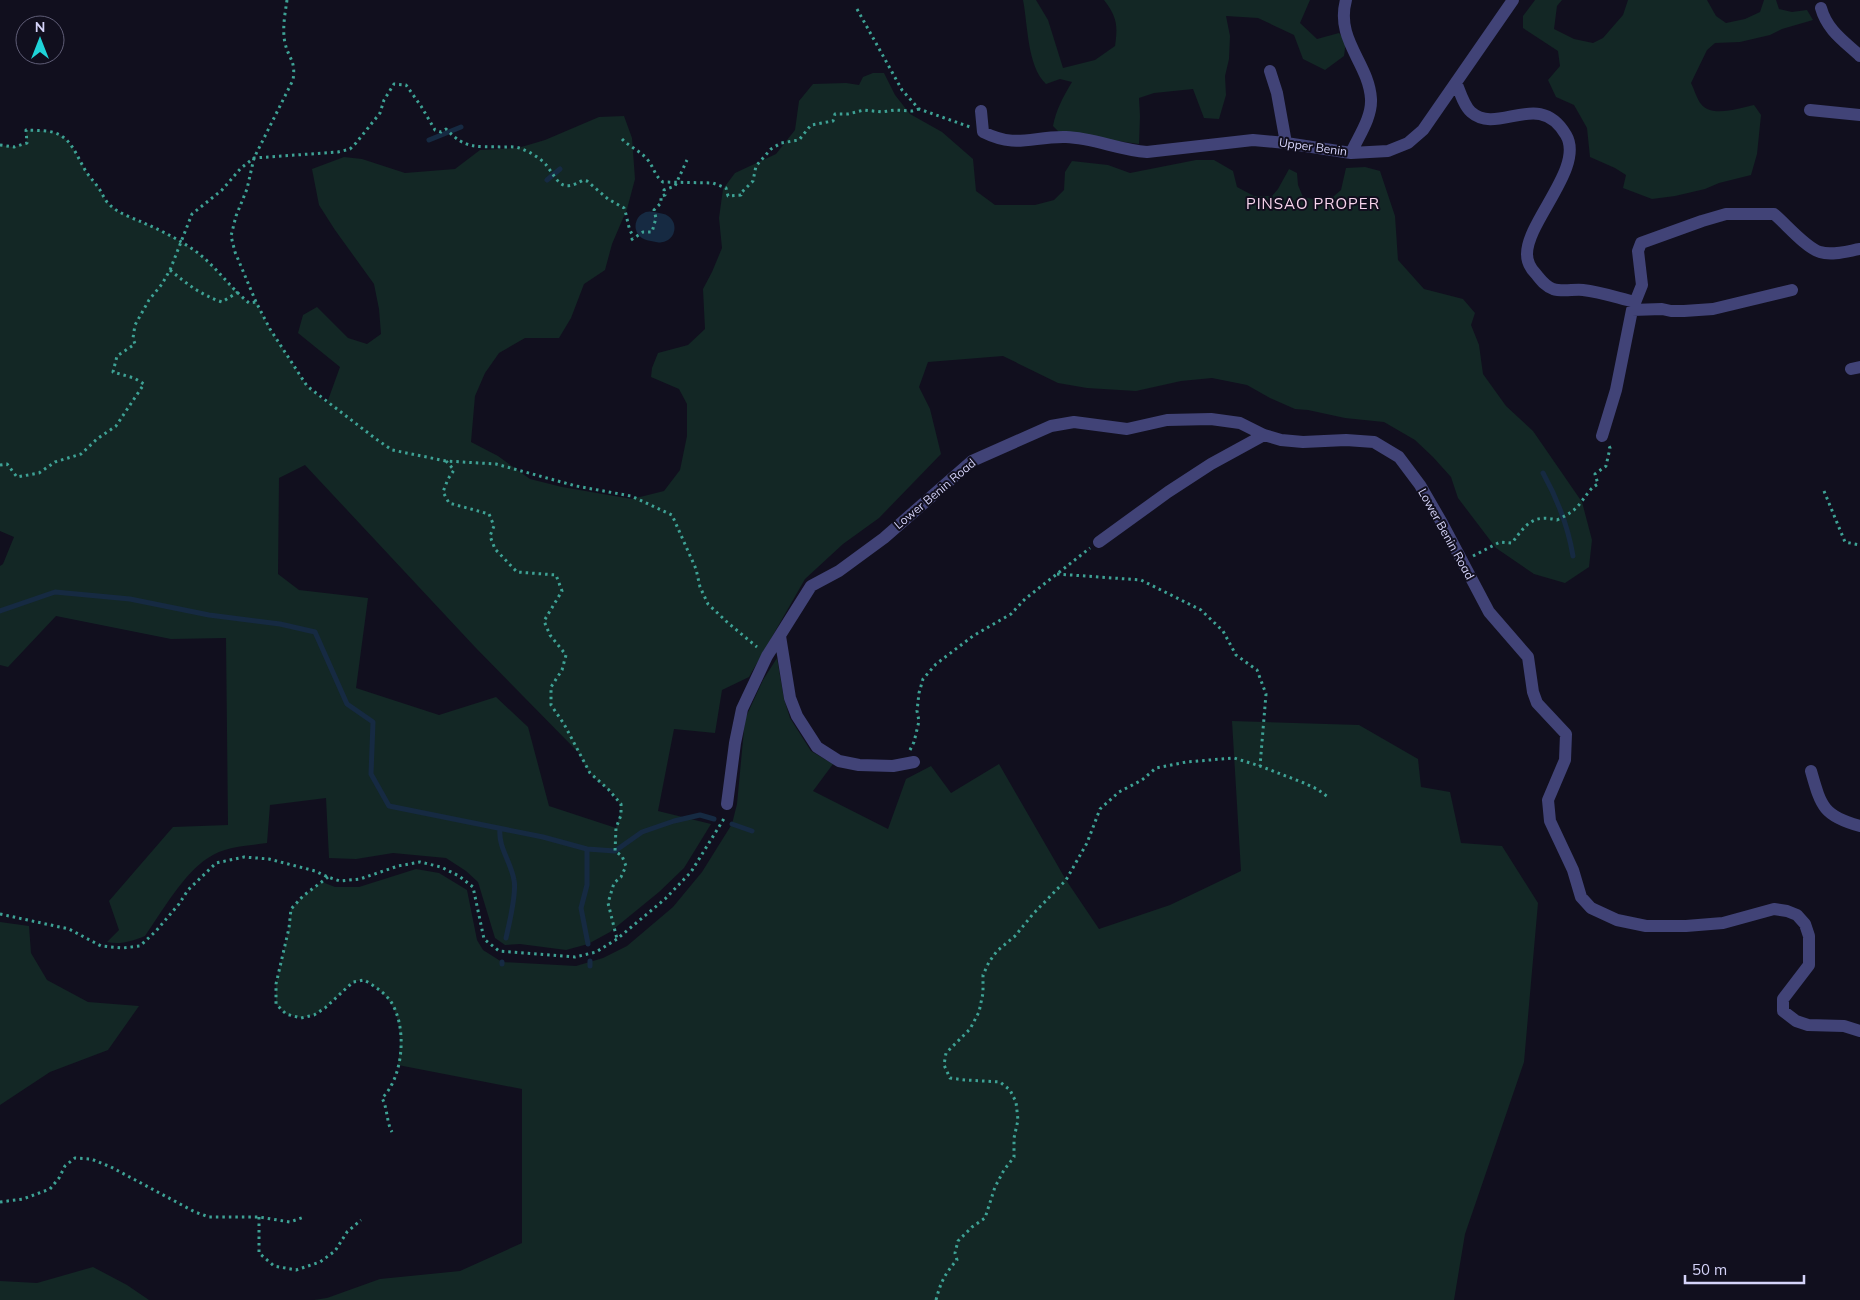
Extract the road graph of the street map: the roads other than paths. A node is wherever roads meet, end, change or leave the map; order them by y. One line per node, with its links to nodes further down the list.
1 (1346, 0): 11 (street)
2 (1513, 0): 6 (street, Upper Benin)
3 (1821, 8): 4 (street)
4 (1860, 56)
5 (1270, 71): 10 (street)
6 (1456, 82): 11 (street, Upper Benin); 14 (street)
7 (1810, 110): 9 (street)
8 (980, 111): 10 (street, Upper Benin)
9 (1860, 115)
10 (1286, 143): 11 (street, Upper Benin)
11 (1350, 153)
12 (1860, 249): 14 (street)
13 (1792, 290): 14 (street)
14 (1633, 306): 16 (street)
15 (1264, 435): 17 (street); 18 (street, Lower Benin Road); 23 (street, Lower Benin Road)
16 (1602, 436)
17 (1098, 542)
18 (780, 636): 19 (street); 21 (street, Lower Benin Road)
19 (908, 762)
20 (1811, 771): 22 (street)
21 (727, 804)
22 (1860, 826)
23 (1860, 1032)

